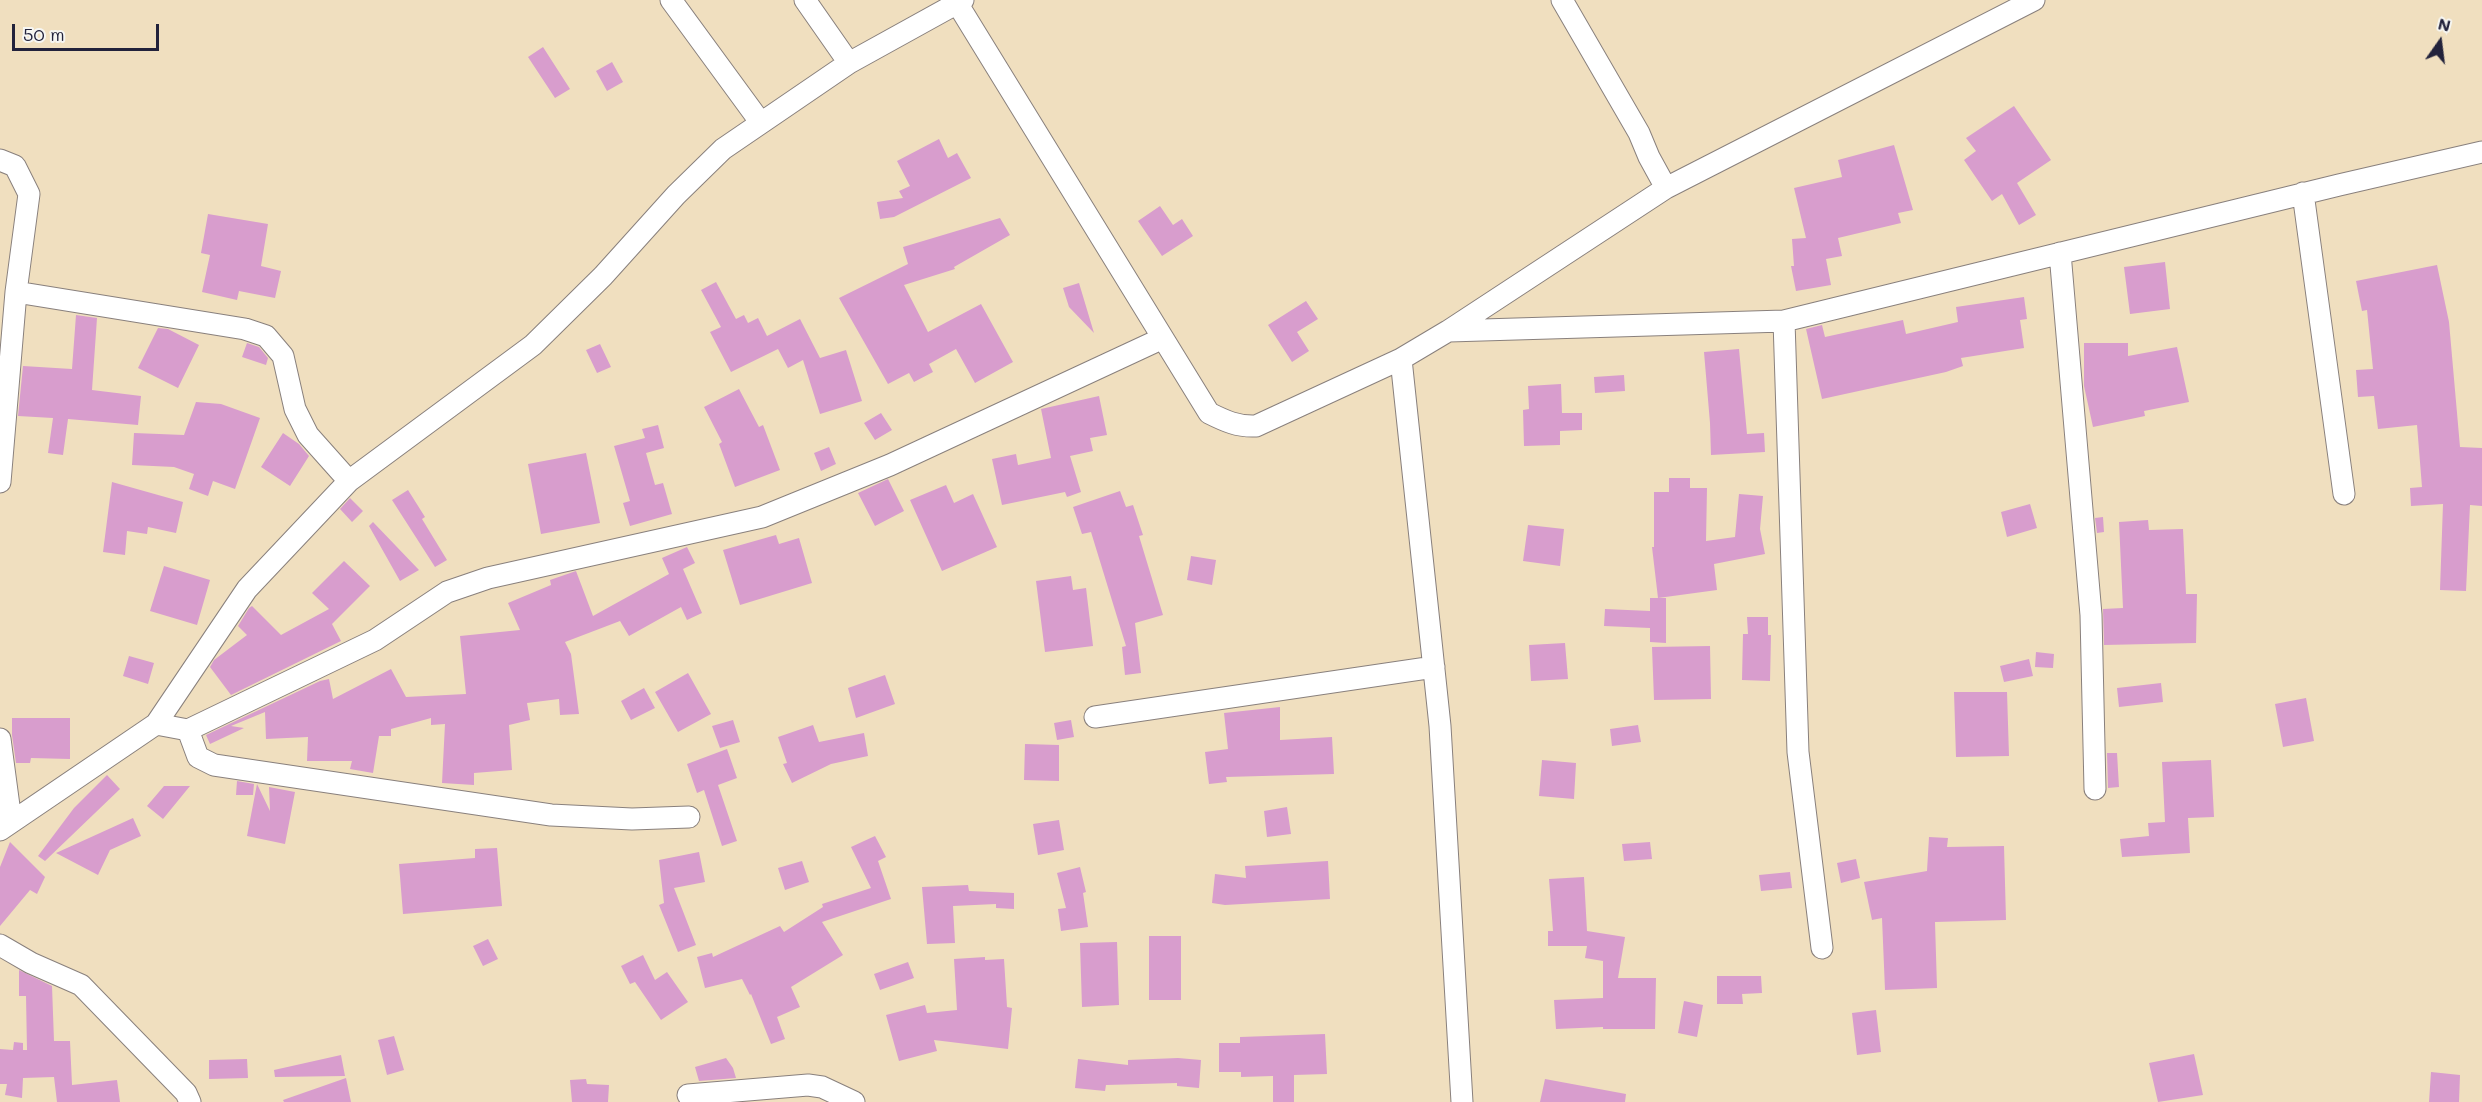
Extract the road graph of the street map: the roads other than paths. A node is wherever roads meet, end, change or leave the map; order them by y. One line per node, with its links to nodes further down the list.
1 (670, 0): 7 (street)
2 (805, 0): 6 (street)
3 (1562, 0): 10 (street)
4 (2034, 0): 10 (street)
5 (960, 2): 6 (street); 16 (street)
6 (849, 63): 7 (street)
7 (761, 123): 18 (street)
8 (2482, 152): 11 (street)
9 (0, 160): 13 (street)
10 (1666, 188): 15 (street)
11 (2303, 194): 12 (street); 20 (street)
12 (2060, 253): 14 (street); 26 (street)
13 (16, 292): 18 (street); 19 (street)
14 (1784, 321): 15 (street); 30 (street)
15 (1448, 331): 17 (street)
16 (1163, 338): 17 (street); 24 (street)
17 (1401, 359): 21 (street)
18 (349, 481): 23 (street)
19 (0, 482)
20 (2344, 494)
21 (1434, 667): 22 (street); 34 (street)
22 (1095, 717)
23 (156, 724): 24 (street); 28 (street)
24 (188, 730): 27 (street)
25 (0, 739): 28 (street)
26 (2095, 789)
27 (689, 817)
28 (6, 826)
29 (0, 945): 32 (street)
30 (1822, 948)
31 (688, 1095): 33 (street)
32 (190, 1102)
33 (854, 1102)
34 (1462, 1102)

